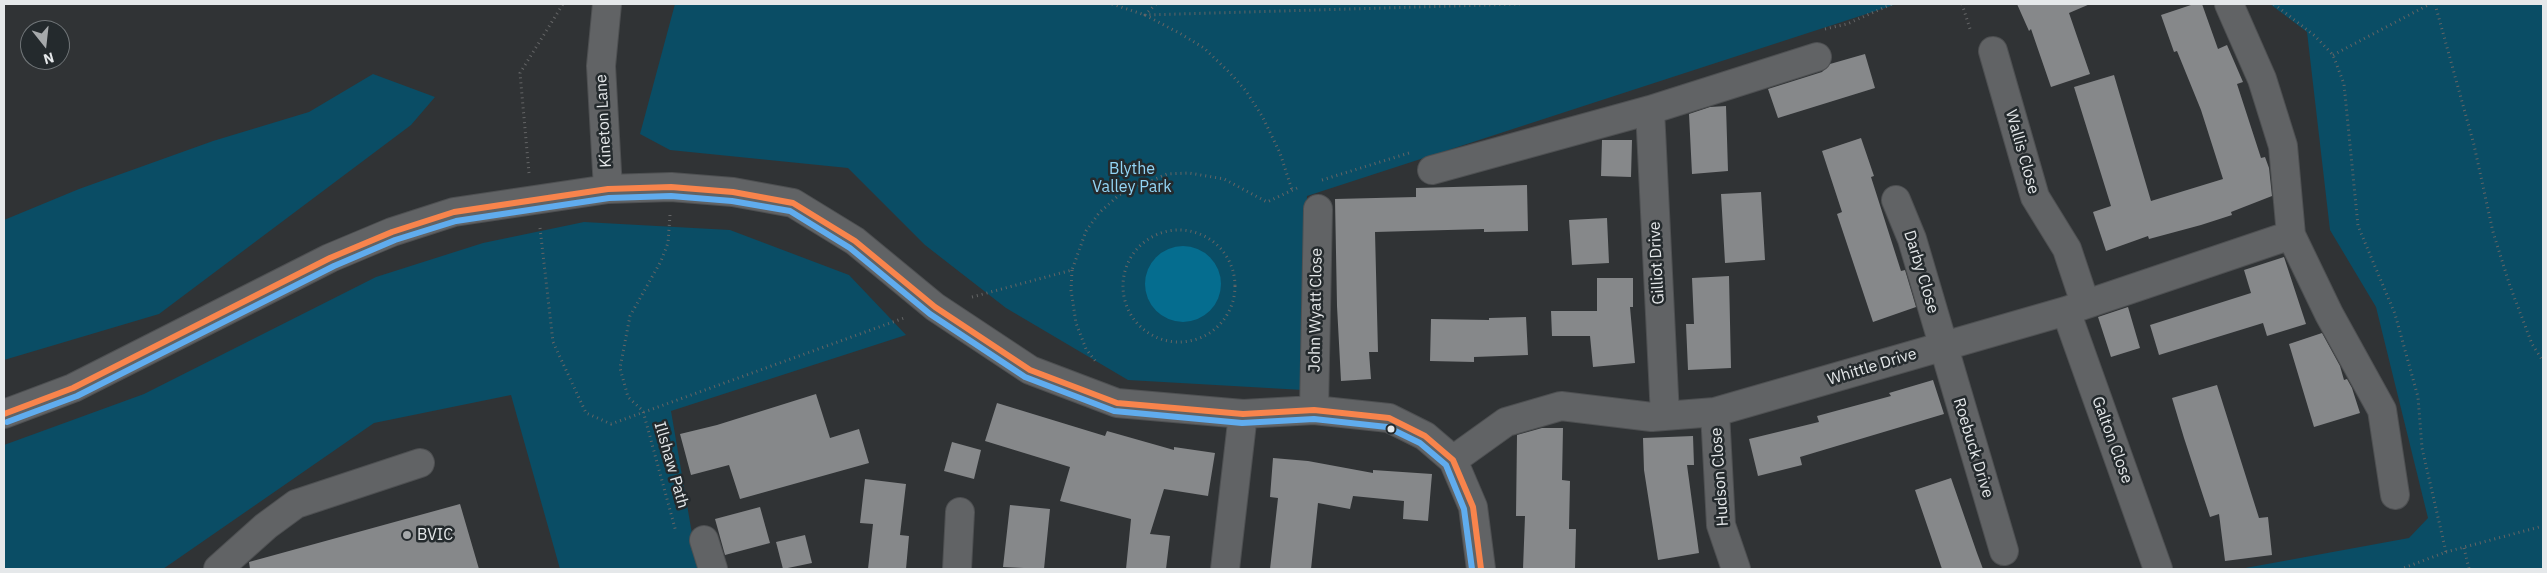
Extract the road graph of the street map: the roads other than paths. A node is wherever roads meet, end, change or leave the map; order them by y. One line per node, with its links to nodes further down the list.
1 (607, 4): 7 (street, Kineton Lane)
2 (2229, 4): 10 (street)
3 (1818, 44): 5 (street)
4 (1993, 51): 11 (street, Wallis Close)
5 (1650, 110): 6 (street); 17 (street, Gilliot Drive)
6 (1423, 161)
7 (608, 189): 15 (street, Kineton Lane); 16 (street)
8 (1896, 200): 12 (street, Darby Close)
9 (1318, 210): 13 (street, John Wyatt Close)
10 (2291, 235): 11 (street, Whittle Drive); 20 (street)
11 (2075, 307): 12 (street, Whittle Drive); 30 (street, Galton Close)
12 (1943, 346): 14 (street, Whittle Drive); 23 (street, Roebuck Drive)
13 (1314, 410): 16 (street); 18 (street)
14 (1715, 412): 17 (street, Whittle Drive); 29 (street, Hudson Close)
15 (4, 414)
16 (1243, 414): 27 (street)
17 (1665, 416): 18 (street, Whittle Drive)
18 (1453, 460): 28 (street)
19 (420, 463): 24 (street)
20 (2395, 496)
21 (960, 512): 26 (street)
22 (704, 540): 25 (street)
23 (2004, 551)
24 (218, 569)
25 (713, 569)
26 (957, 569)
27 (1225, 569)
28 (1481, 569)
29 (1736, 569)
30 (2158, 569)

